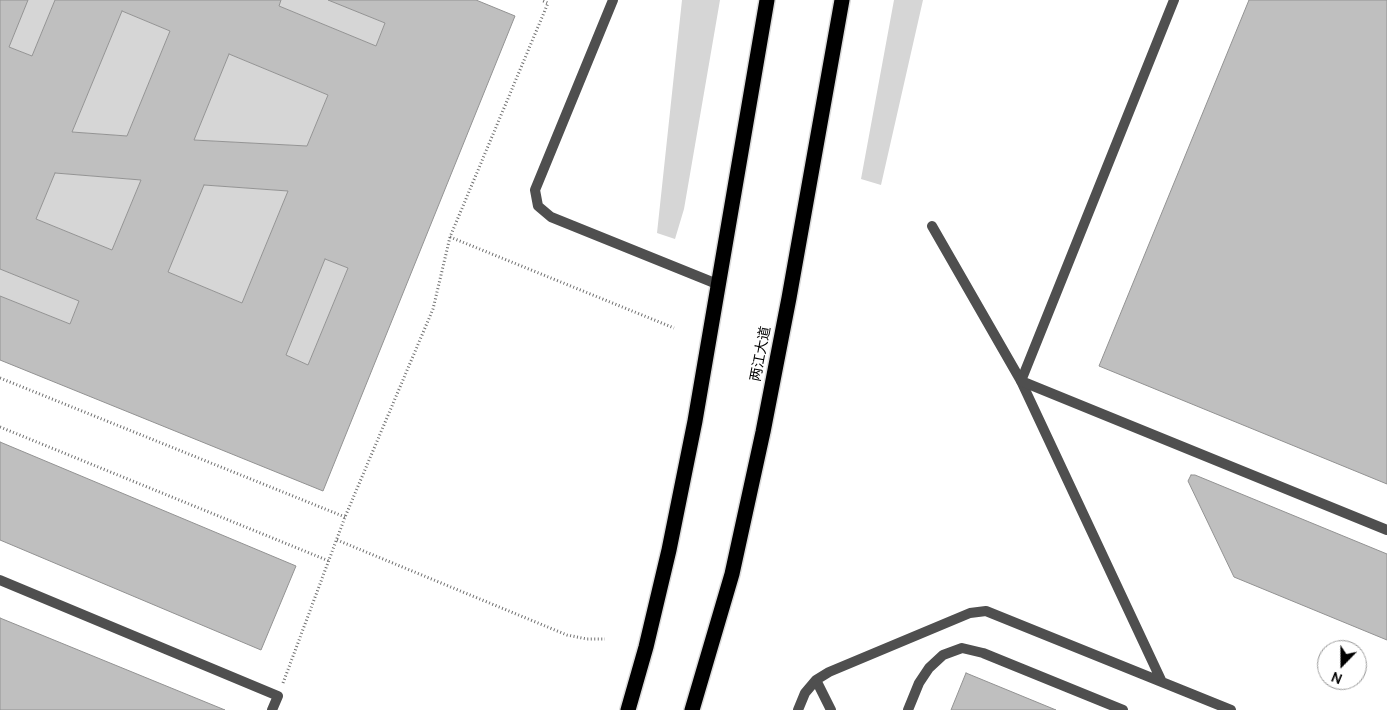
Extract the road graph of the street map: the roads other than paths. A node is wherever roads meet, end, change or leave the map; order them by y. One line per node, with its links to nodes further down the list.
1 (614, 0): 6 (street)
2 (767, 0): 6 (highway)
3 (842, 0): 14 (highway, 两江大道)
4 (1174, 0): 7 (street)
5 (932, 226): 7 (street)
6 (717, 284): 13 (highway)
7 (1021, 381): 8 (street); 11 (street)
8 (1387, 530)
9 (0, 580): 12 (street)
10 (816, 680): 11 (street); 15 (street); 16 (street)
11 (1162, 682): 19 (street)
12 (272, 710)
13 (628, 710)
14 (692, 710)
15 (798, 710)
16 (831, 710)
17 (908, 710): 18 (street)
18 (1123, 710)
19 (1231, 710)

